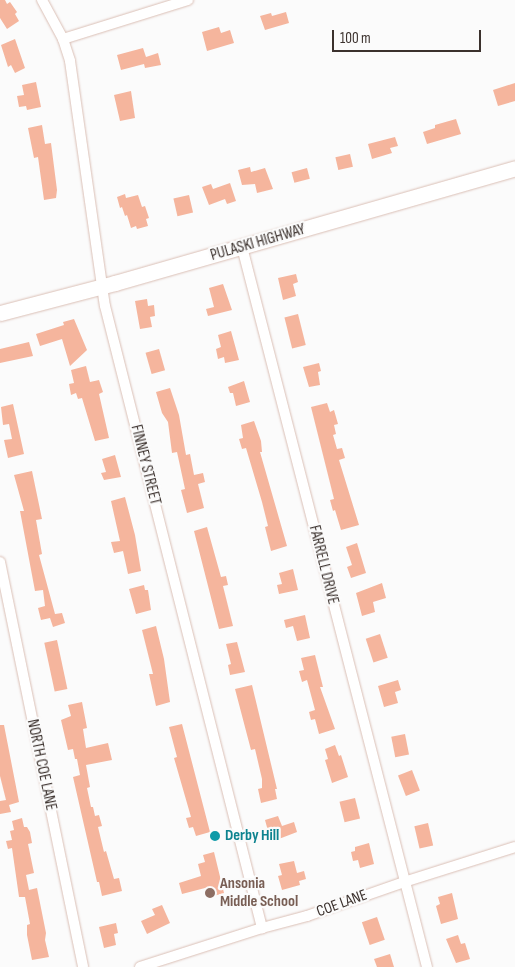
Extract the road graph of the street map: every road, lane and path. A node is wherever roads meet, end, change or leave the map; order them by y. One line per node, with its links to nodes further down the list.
1 (42, 0): 3 (street, FINNEY STREET)
2 (188, 0): 3 (street)
3 (63, 40): 6 (street, FINNEY STREET)
4 (515, 168): 5 (main road, PULASKI HIGHWAY)
5 (242, 247): 6 (main road, PULASKI HIGHWAY); 10 (street, FARRELL DRIVE)
6 (101, 287): 7 (main road, PULASKI HIGHWAY); 11 (street, FINNEY STREET)
7 (0, 314)
8 (0, 562): 13 (street, NORTH COE LANE)
9 (515, 847): 10 (street, COE LANE)
10 (404, 882): 11 (street, COE LANE); 15 (street, FARRELL DRIVE)
11 (262, 928): 12 (street, COE LANE)
12 (157, 964): 14 (street, COE LANE)
13 (83, 967)
14 (140, 967)
15 (427, 967)

